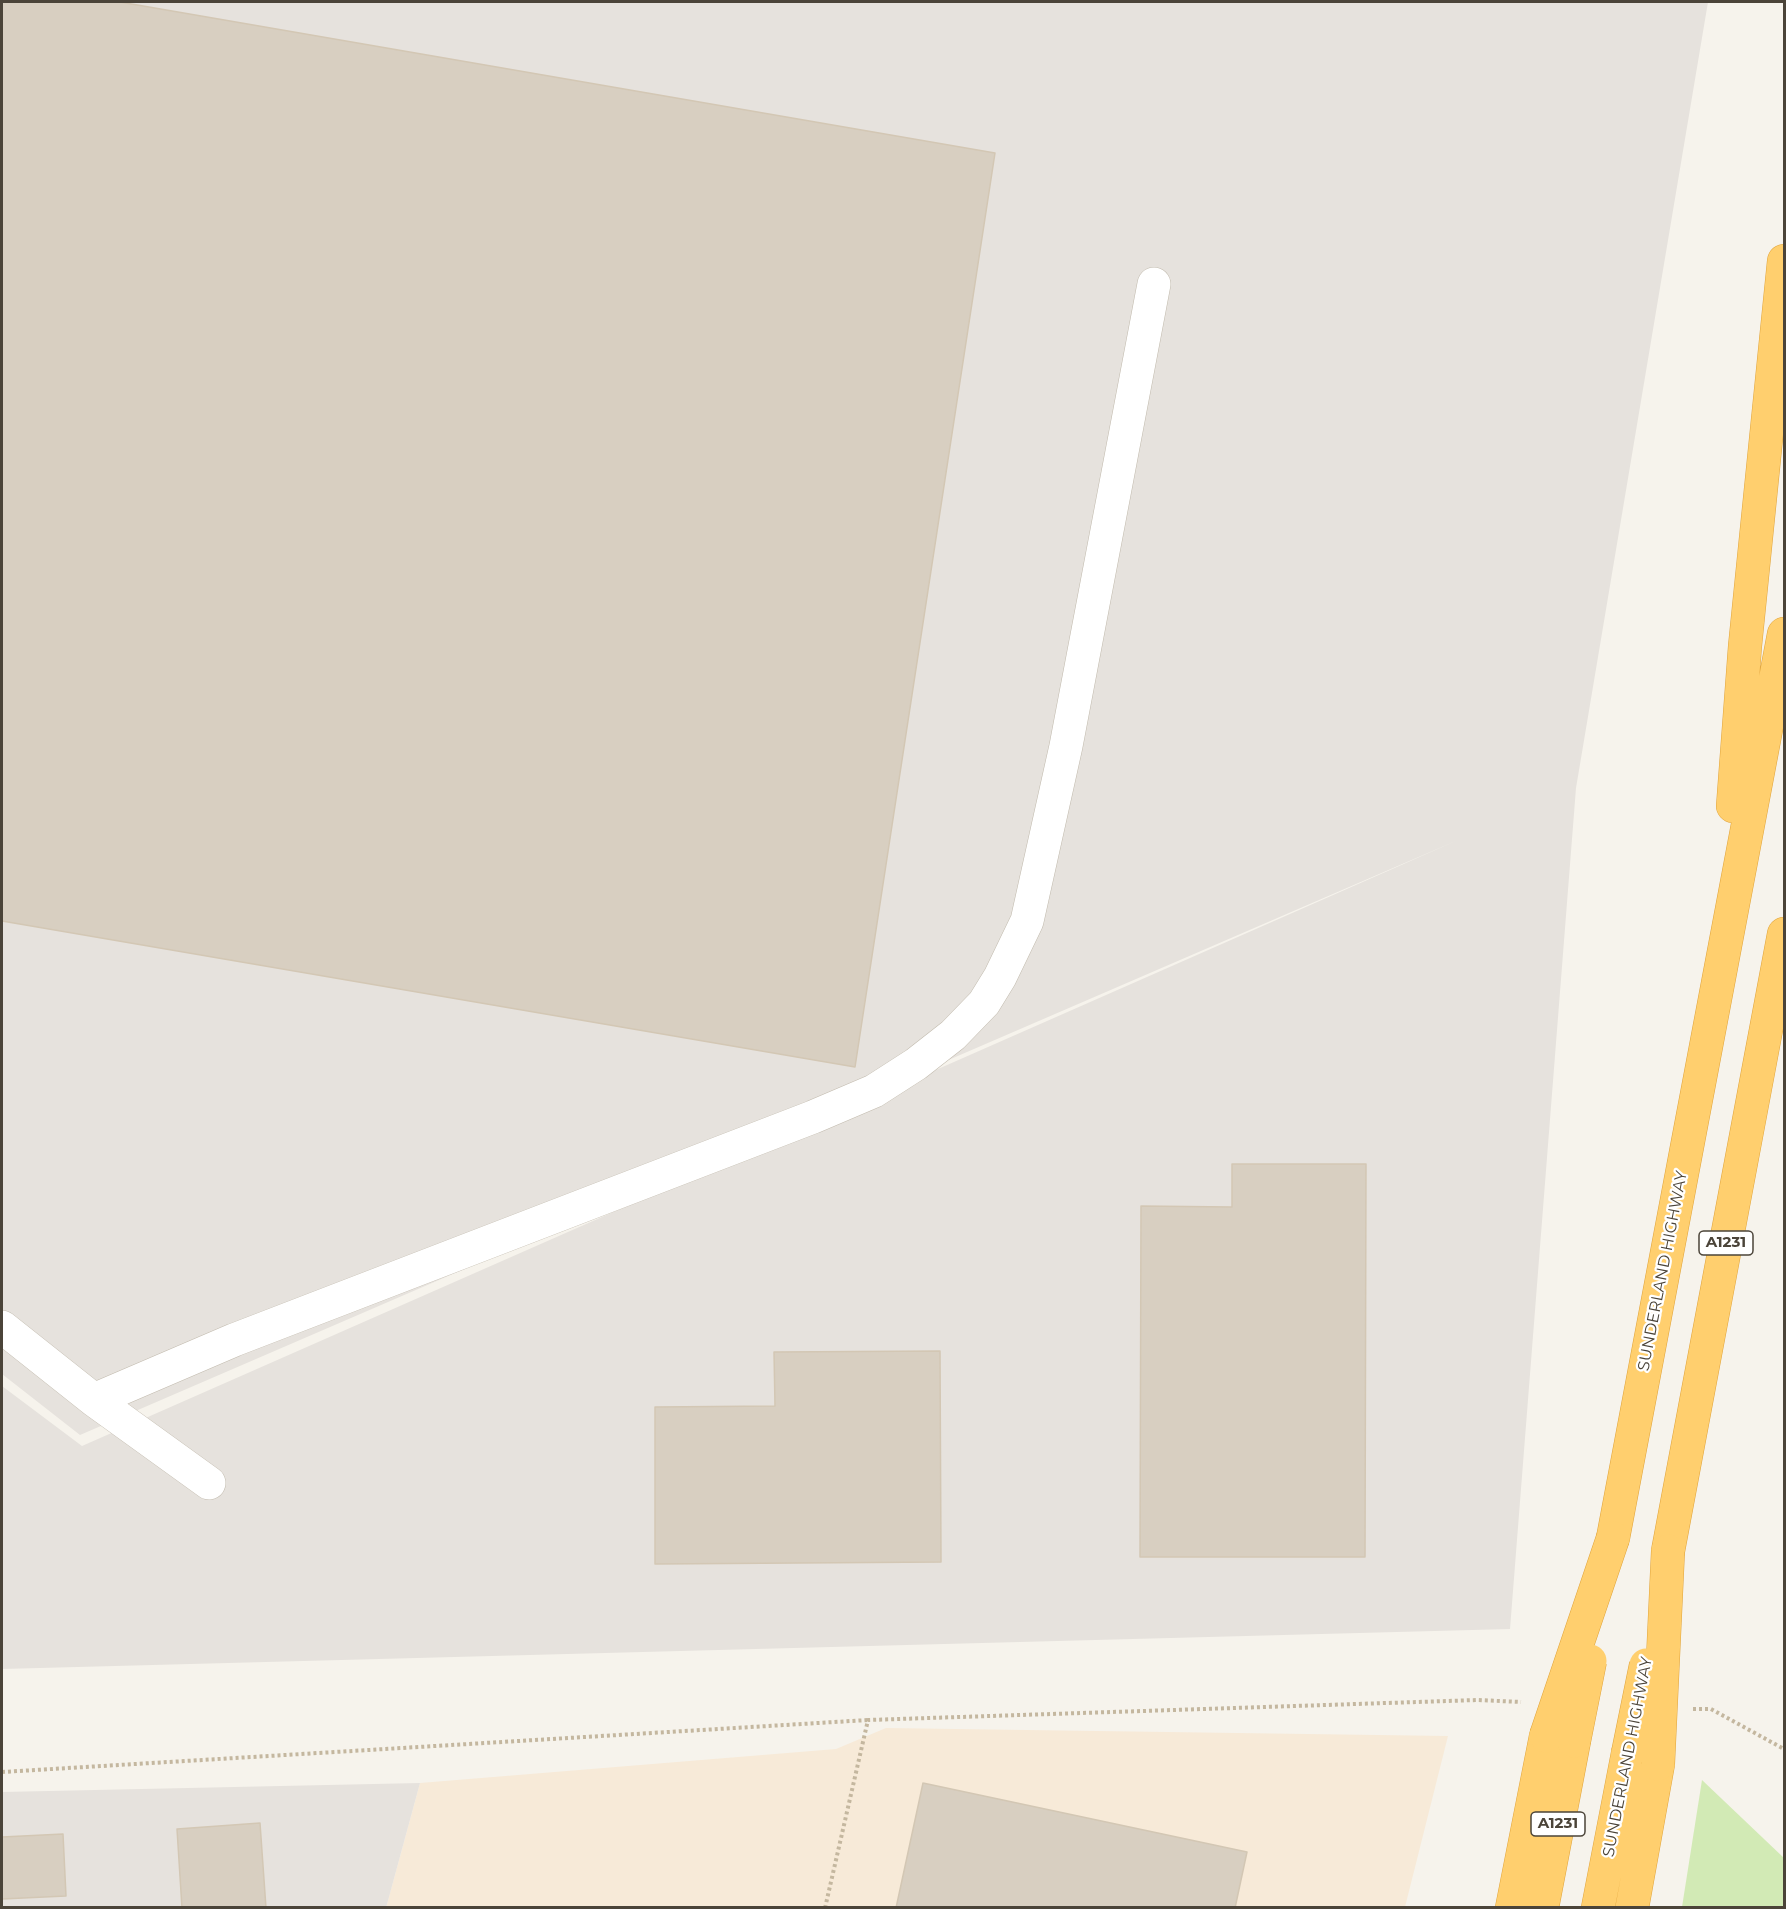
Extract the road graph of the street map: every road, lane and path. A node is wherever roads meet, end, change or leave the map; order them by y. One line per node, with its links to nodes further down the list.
1 (1785, 261): 5 (highway)
2 (1154, 284): 7 (street)
3 (1785, 634): 5 (highway, SUNDERLAND HIGHWAY / A1231)
4 (1785, 934): 14 (highway, A1231, bridge)
5 (1720, 966): 12 (highway, SUNDERLAND HIGHWAY / A1231, bridge)
6 (2, 1327): 7 (street)
7 (94, 1401): 8 (street)
8 (209, 1482)
9 (1525, 1702): 11 (path)
10 (1687, 1708): 13 (path)
11 (868, 1720): 15 (path); 16 (path)
12 (1560, 1738): 17 (highway); 18 (highway, SUNDERLAND HIGHWAY / A1231)
13 (1785, 1749)
14 (1643, 1758): 19 (highway, SUNDERLAND HIGHWAY); 20 (highway)
15 (2, 1772)
16 (825, 1908)
17 (1512, 1908)
18 (1542, 1908)
19 (1598, 1908)
20 (1632, 1908)

